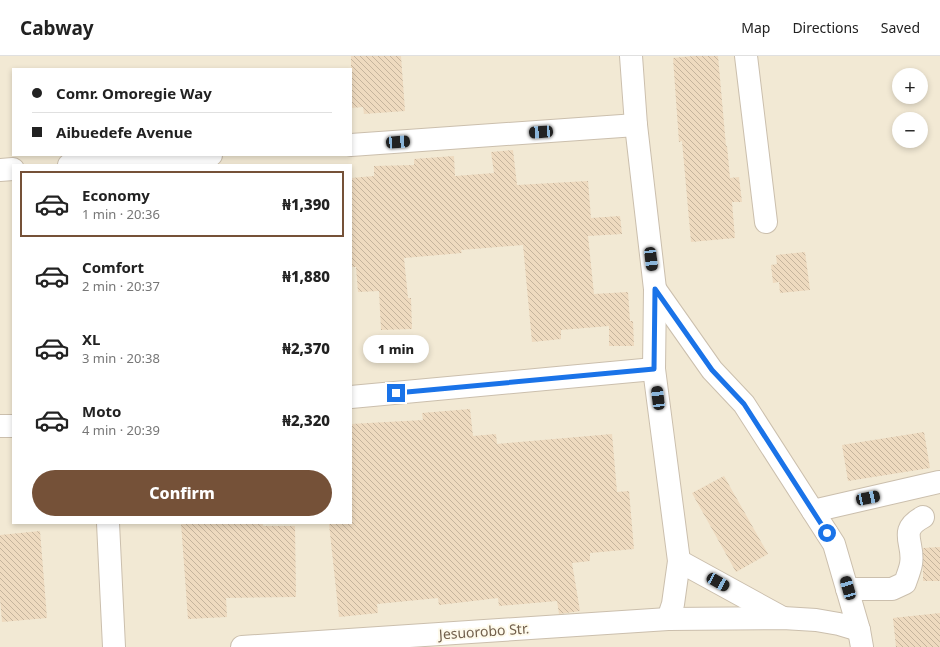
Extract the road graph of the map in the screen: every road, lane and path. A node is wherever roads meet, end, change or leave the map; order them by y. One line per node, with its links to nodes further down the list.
1 (631, 56): 3 (street)
2 (746, 56): 9 (street)
3 (636, 125): 4 (street); 10 (street)
4 (352, 145)
5 (197, 156): 6 (street)
6 (83, 164)
7 (12, 169): 8 (street)
8 (0, 170)
9 (766, 222)
10 (655, 289): 11 (street); 16 (street)
11 (654, 369): 12 (street); 19 (street)
12 (352, 397)
13 (0, 426): 14 (street)
14 (12, 426)
15 (939, 482): 16 (street)
16 (813, 511): 20 (street)
17 (923, 517): 20 (street)
18 (108, 524): 24 (street)
19 (679, 561): 21 (street); 22 (street)
20 (848, 588): 23 (street)
21 (783, 618): 22 (street, Jesuorobo Str.); 23 (street, Jesuorobo Str.)
22 (668, 619): 25 (street, Jesuorobo Str.)
23 (861, 638)
24 (114, 647)
25 (242, 647)

